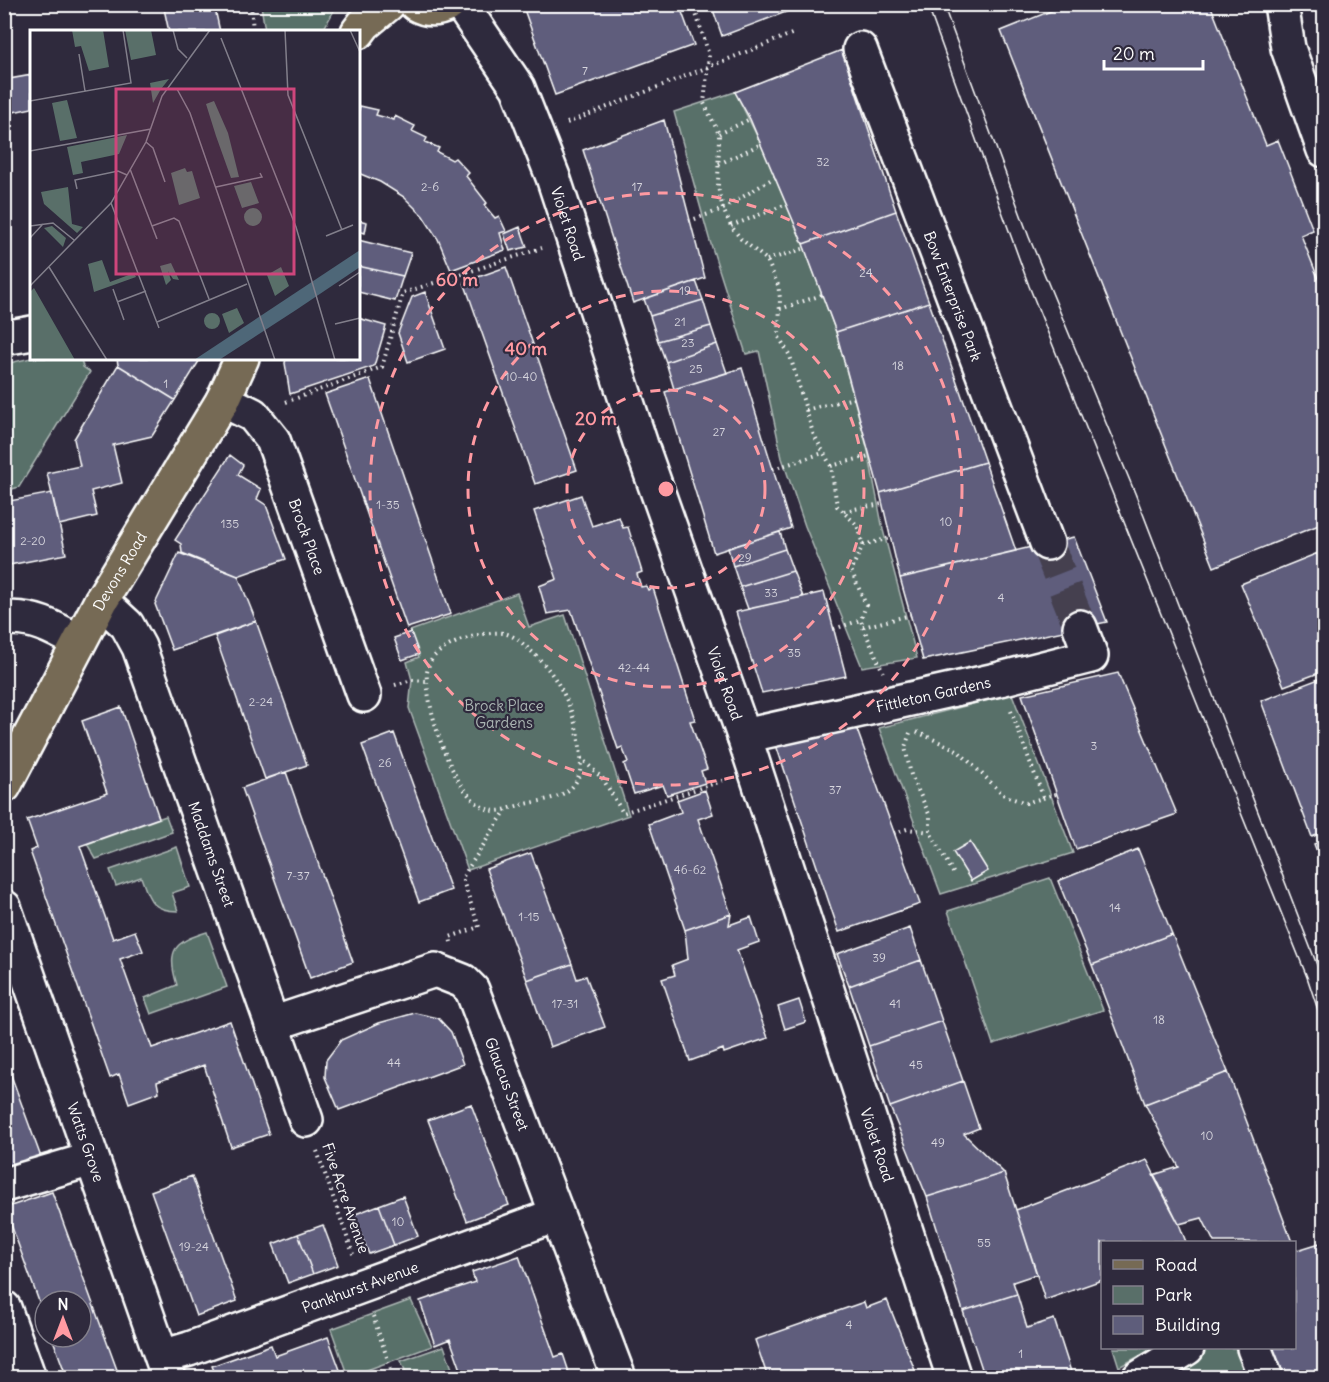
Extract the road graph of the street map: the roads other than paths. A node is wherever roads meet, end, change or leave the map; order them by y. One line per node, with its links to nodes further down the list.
1 (388, 4): 6 (main road)
2 (416, 4): 3 (main road)
3 (449, 4)
4 (461, 4): 19 (street, Violet Road)
5 (1281, 4): 8 (street)
6 (360, 30)
7 (860, 49): 13 (street, Bow Enterprise Park)
8 (1324, 150)
9 (30, 333): 10 (street)
10 (4, 338)
11 (241, 360): 12 (main road, Devons Road)
12 (223, 400): 14 (main road, Devons Road); 18 (street, Brock Place)
13 (1047, 543)
14 (101, 601): 16 (main road, Devons Road); 22 (street, Maddams Street)
15 (4, 619): 16 (street)
16 (79, 642): 20 (main road, Devons Road)
17 (1091, 653): 19 (street, Fittleton Gardens)
18 (364, 695)
19 (744, 736): 33 (street, Violet Road)
20 (4, 786)
21 (4, 907): 24 (street, Watts Grove)
22 (272, 1024): 23 (street, Maddams Street); 26 (street, Glaucus Street)
23 (306, 1120)
24 (92, 1159): 25 (street); 30 (street, Watts Grove)
25 (4, 1185)
26 (556, 1215): 30 (street, Pankhurst Avenue); 32 (street, Glaucus Street)
27 (4, 1308): 31 (street)
28 (1184, 1349): 34 (street)
29 (1255, 1349): 35 (street)
30 (166, 1367)
31 (29, 1377)
32 (618, 1377)
33 (954, 1377)
34 (1139, 1377)
35 (1266, 1377)

